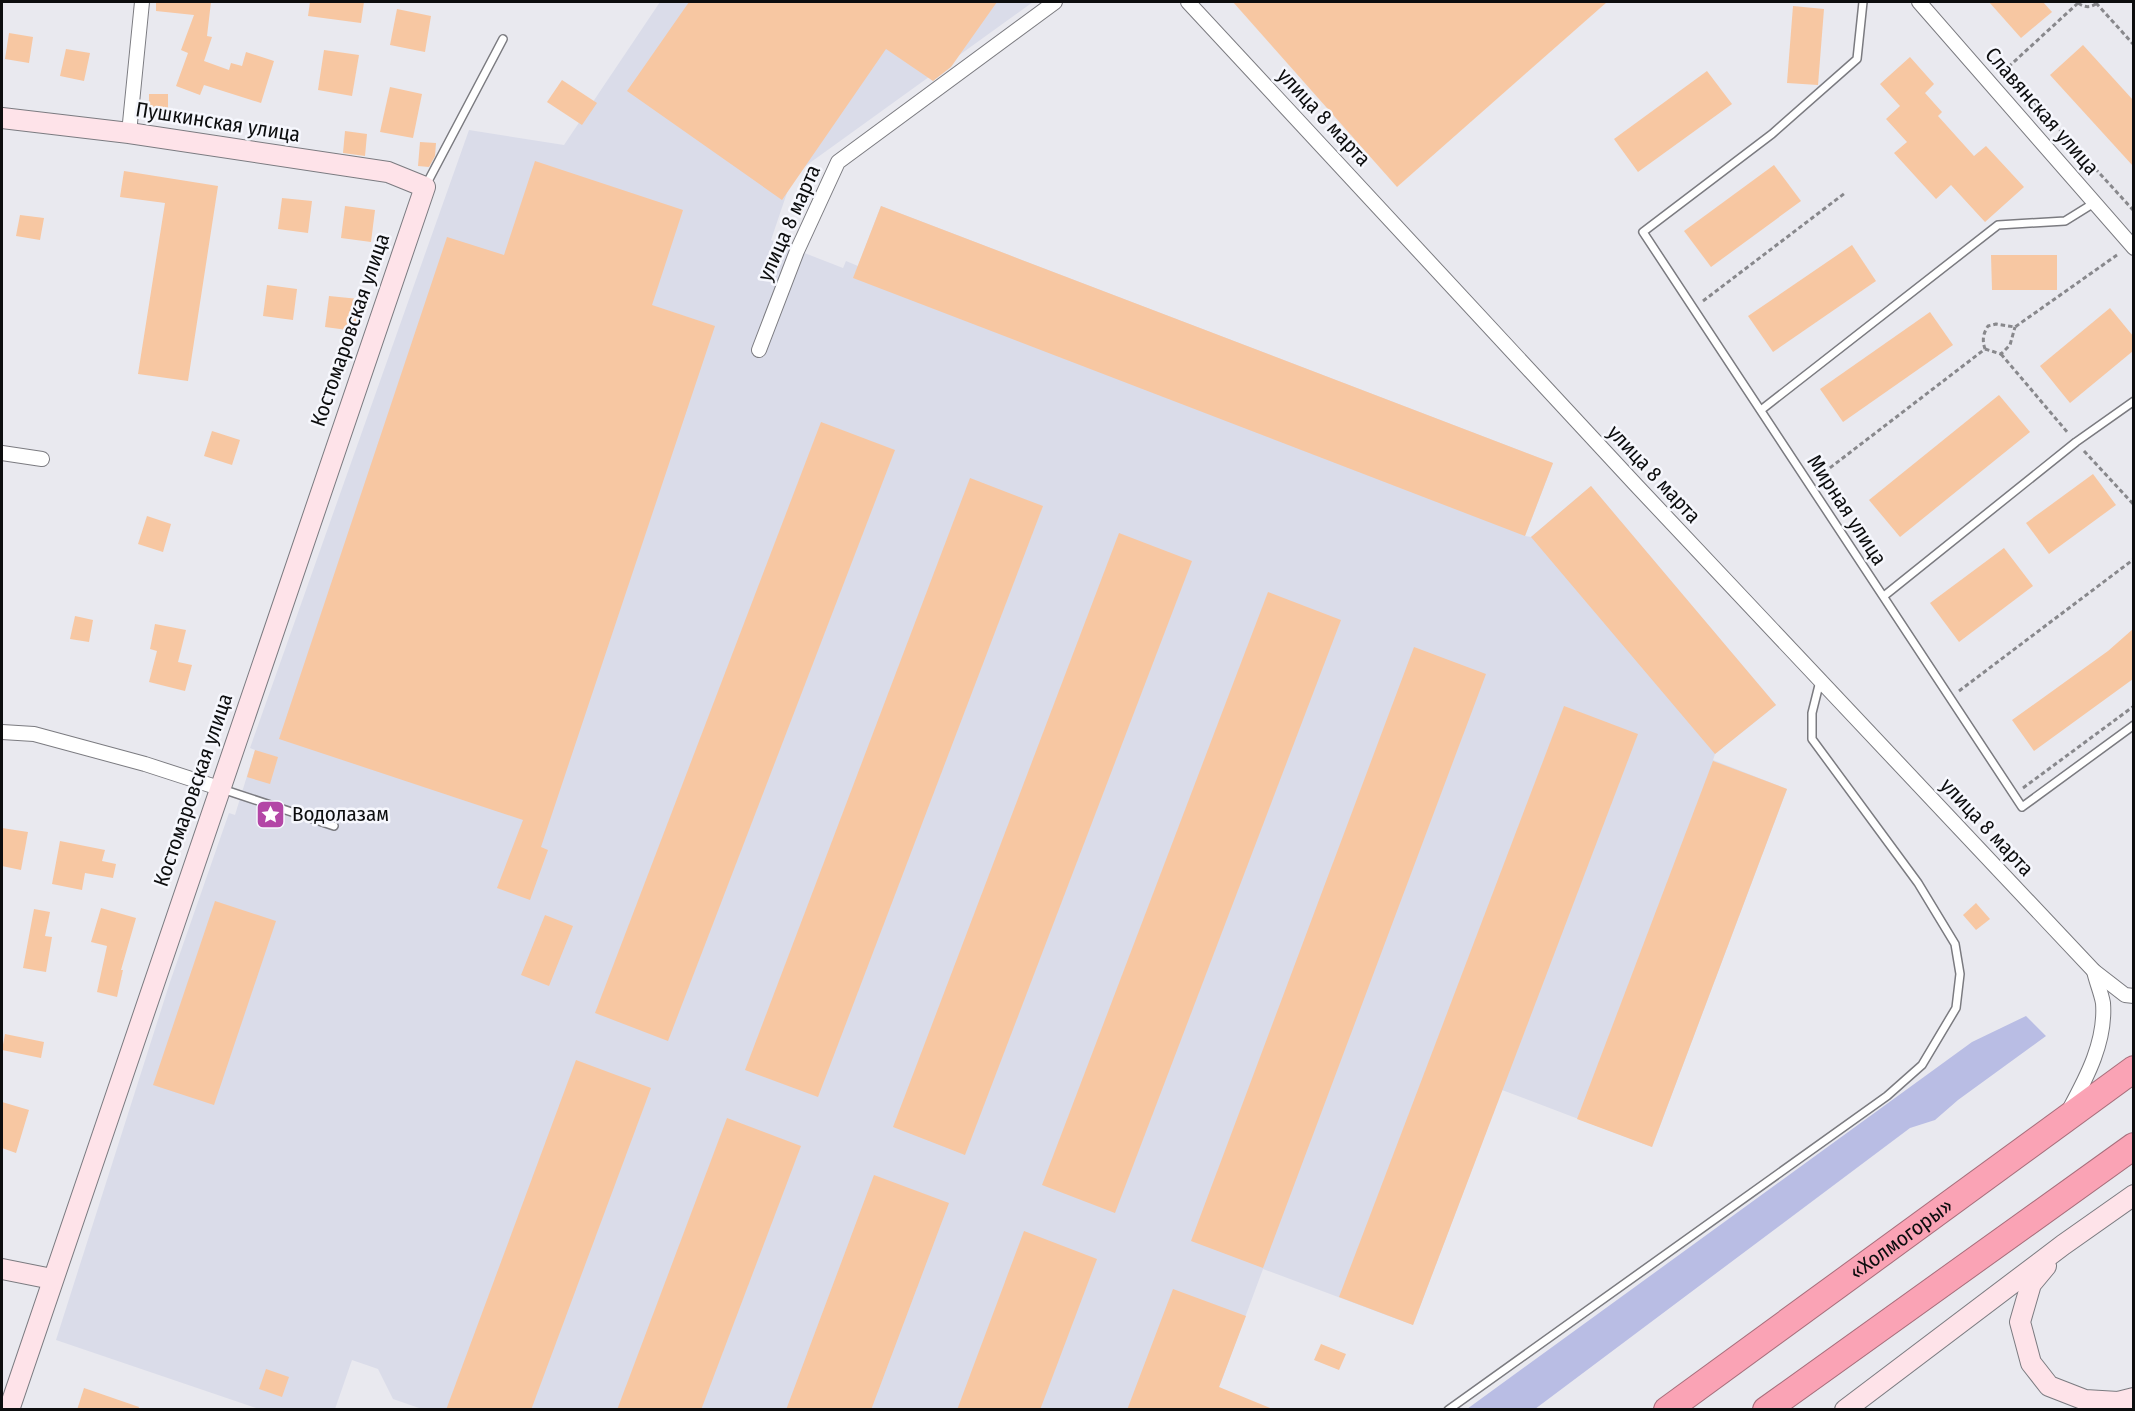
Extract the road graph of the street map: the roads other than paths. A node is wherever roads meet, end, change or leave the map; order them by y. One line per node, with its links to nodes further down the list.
1 (142, 2): 8 (street)
2 (1055, 2): 12 (street, улица 8 марта)
3 (1188, 2): 18 (street, улица 8 марта)
4 (1863, 2): 14 (lane, Мирная улица)
5 (1919, 2): 10 (street, Славянская улица)
6 (503, 39): 9 (lane)
7 (2, 118): 8 (street, Пушкинская улица)
8 (129, 133): 9 (street, Пушкинская улица)
9 (425, 187): 21 (street, Костомаровская улица)
10 (2094, 203): 11 (street, Славянская улица); 14 (lane)
11 (2133, 248)
12 (759, 350)
13 (2133, 401): 17 (lane)
14 (1761, 410): 17 (lane, Мирная улица)
15 (2, 453): 16 (street)
16 (42, 459)
17 (1884, 596): 19 (lane, Мирная улица)
18 (1820, 681): 23 (street, улица 8 марта); 34 (lane)
19 (2133, 724)
20 (2, 732): 21 (street)
21 (219, 788): 22 (lane); 31 (street, Костомаровская улица)
22 (334, 826)
23 (2094, 970): 24 (street, улица 8 марта); 26 (street, улица 8 марта)
24 (2133, 996)
25 (2133, 1069): 26 (highway, «Холмогоры»)
26 (2063, 1121): 35 (highway, «Холмогоры»)
27 (2133, 1146): 36 (highway)
28 (2133, 1195): 29 (street)
29 (2063, 1245): 32 (street); 37 (street)
30 (2, 1269): 31 (street)
31 (52, 1279): 33 (street, Костомаровская улица)
32 (2133, 1398)
33 (9, 1410)
34 (1448, 1410)
35 (1667, 1410)
36 (1766, 1410)
37 (1845, 1410)

